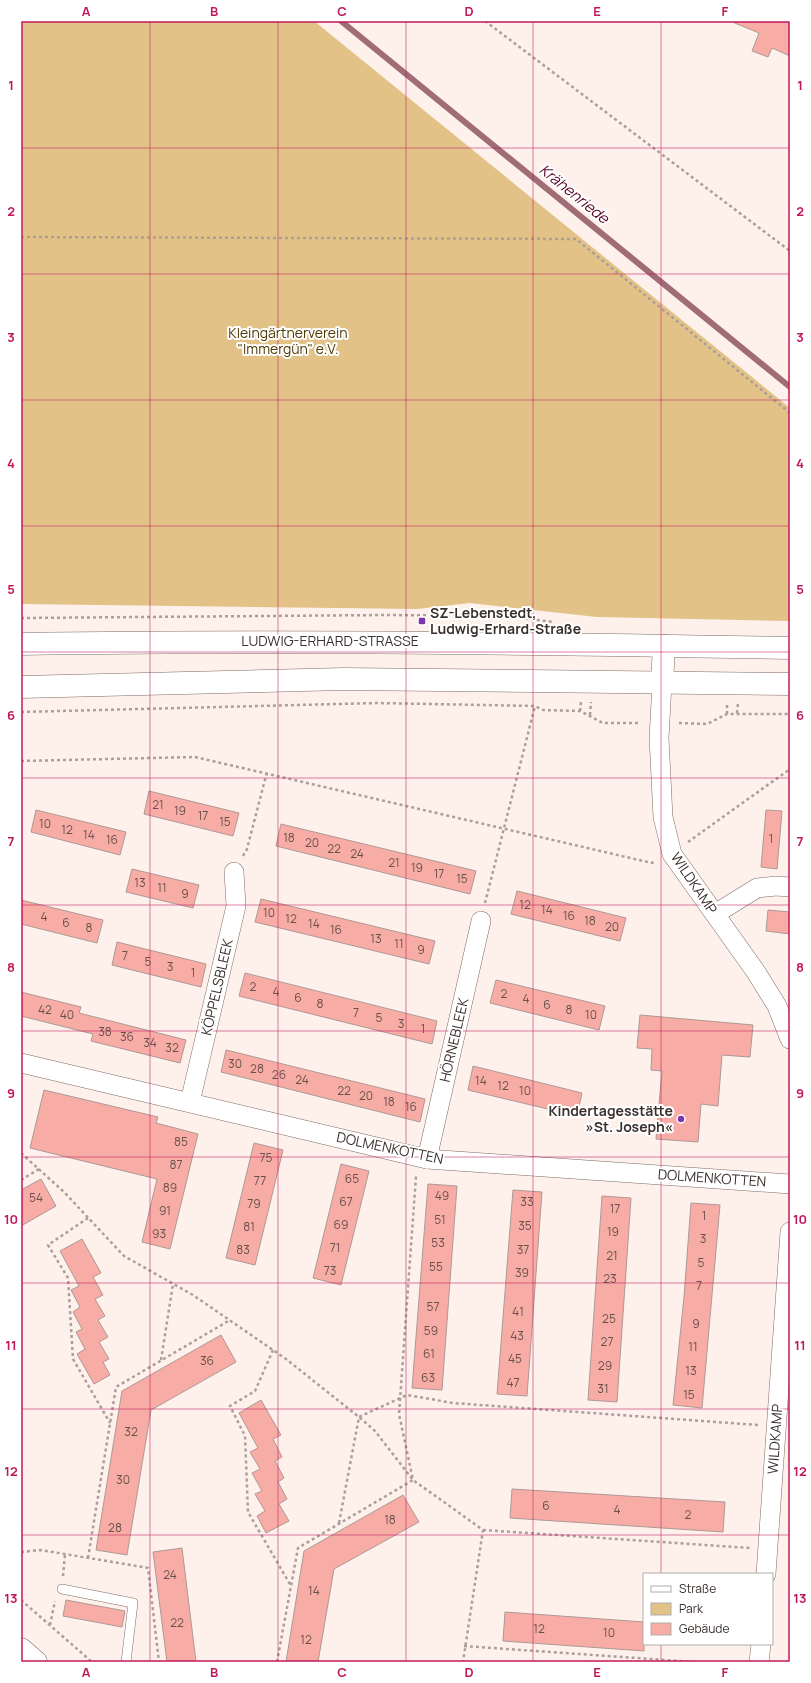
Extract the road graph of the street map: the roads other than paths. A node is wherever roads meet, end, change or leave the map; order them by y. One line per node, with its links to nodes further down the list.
1 (21, 644): 2 (main road, LUDWIG-ERHARD-STRASSE)
2 (664, 646): 3 (main road, LUDWIG-ERHARD-STRASSE); 4 (main road)
3 (790, 648)
4 (662, 682): 5 (main road); 6 (main road); 9 (street, WILDKAMP)
5 (790, 684)
6 (21, 687)
7 (234, 872): 13 (street, KÖPPELSBLEEK)
8 (790, 887): 9 (street)
9 (715, 914): 11 (street, WILDKAMP)
10 (481, 921): 14 (street, HÖRNEBLEEK)
11 (790, 1039)
12 (21, 1063): 13 (street, DOLMENKOTTEN)
13 (190, 1102): 14 (street, DOLMENKOTTEN)
14 (422, 1157): 15 (street, DOLMENKOTTEN)
15 (790, 1184)
16 (790, 1232): 17 (street, WILDKAMP)
17 (766, 1573)
18 (62, 1589): 22 (lane)
19 (761, 1645): 23 (street)
20 (21, 1649): 21 (main road)
21 (36, 1662)
22 (126, 1662)
23 (759, 1662)

